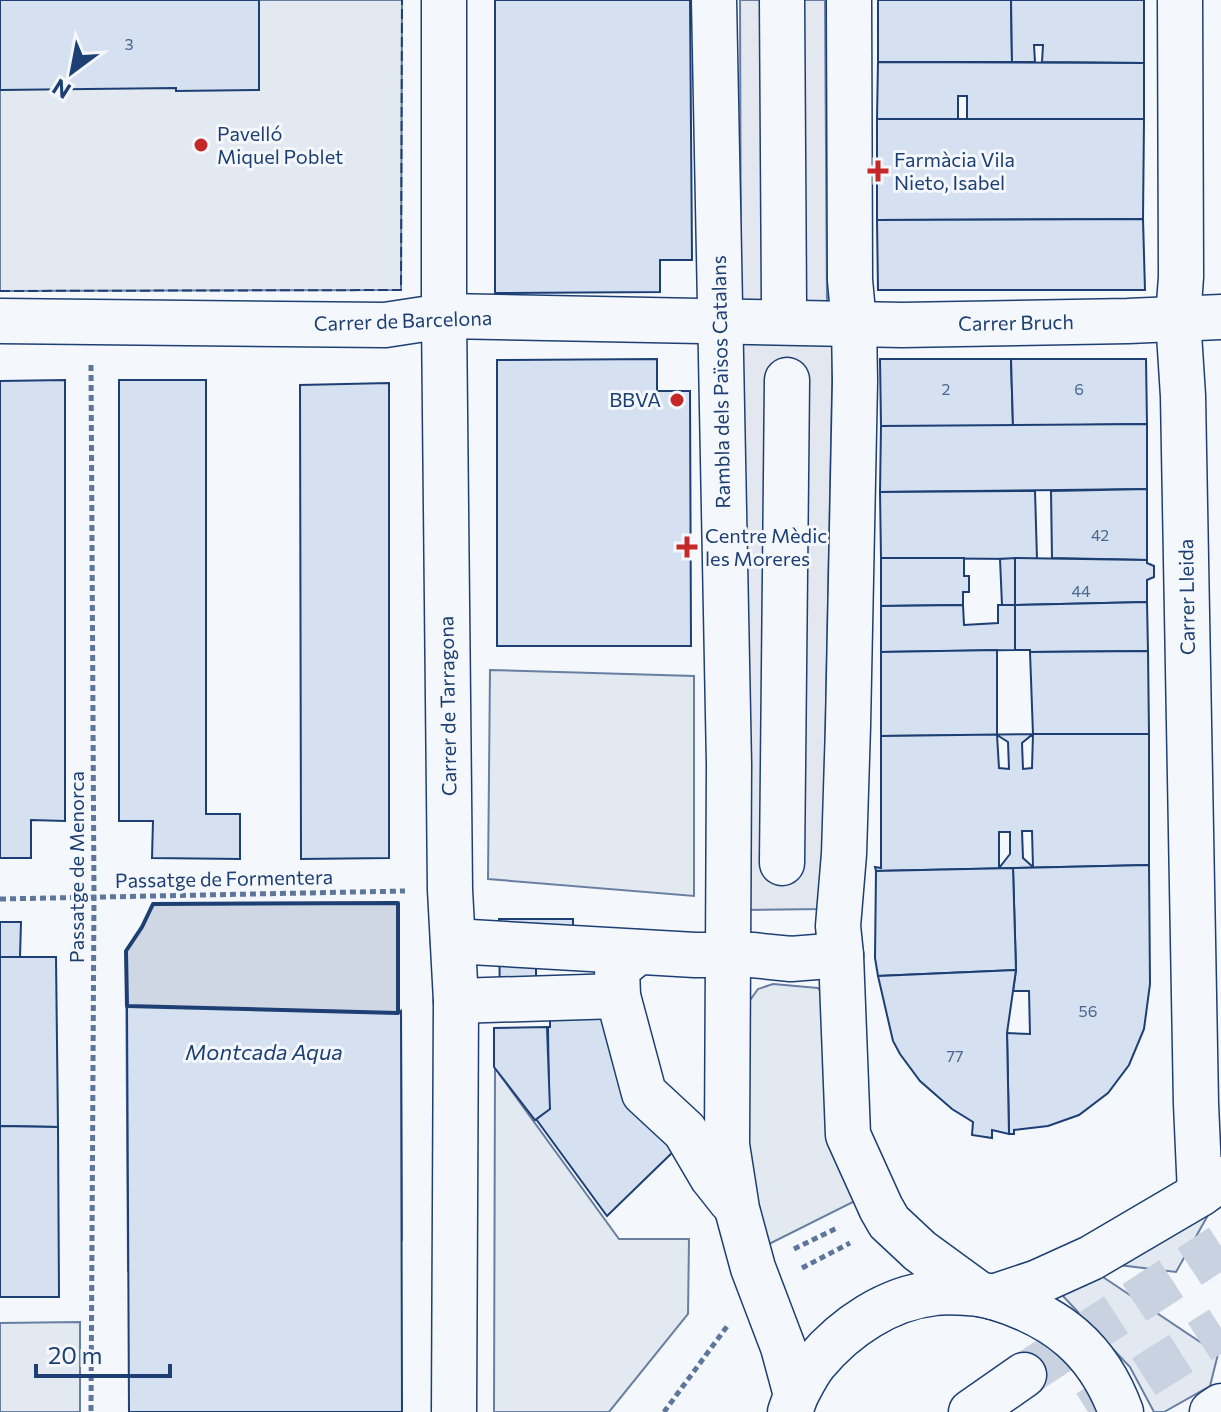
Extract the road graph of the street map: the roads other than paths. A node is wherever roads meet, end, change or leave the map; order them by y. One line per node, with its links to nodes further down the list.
1 (444, 0): 7 (main road, Carrer de Tarragona)
2 (714, 0): 11 (main road, Rambla dels Països Catalans)
3 (782, 0): 6 (main road)
4 (849, 0): 12 (main road)
5 (1180, 0): 9 (main road, Carrer Lleida)
6 (784, 303)
7 (444, 316): 10 (main road, Carrer de Barcelona); 11 (main road, Carrer de Barcelona); 19 (main road, Carrer de Tarragona)
8 (1221, 317): 9 (main road, Carrer Bruch)
9 (1178, 318): 12 (main road, Carrer Bruch); 21 (main road, Carrer Lleida)
10 (0, 321)
11 (720, 321): 12 (main road, Carrer de Barcelona); 18 (main road, Rambla dels Països Catalans)
12 (854, 324): 17 (main road)
13 (742, 379): 14 (main road, Rambla dels Països Catalans)
14 (787, 380): 15 (main road, Rambla dels Països Catalans); 16 (main road)
15 (833, 381)
16 (783, 863)
17 (841, 955): 18 (main road); 23 (main road)
18 (727, 956): 20 (main road); 22 (main road, Rambla dels Països Catalans)
19 (454, 970): 20 (main road); 20 (main road); 27 (main road, Carrer de Tarragona)
20 (625, 972): 22 (main road)
21 (1211, 1187): 23 (main road)
22 (737, 1209): 25 (main road, Rambla dels Països Catalans)
23 (986, 1295): 25 (main road); 29 (main road)
24 (1024, 1375): 28 (main road)
25 (793, 1404)
26 (1221, 1406): 30 (main road)
27 (454, 1412)
28 (971, 1412)
29 (1121, 1412)
30 (1212, 1412)

